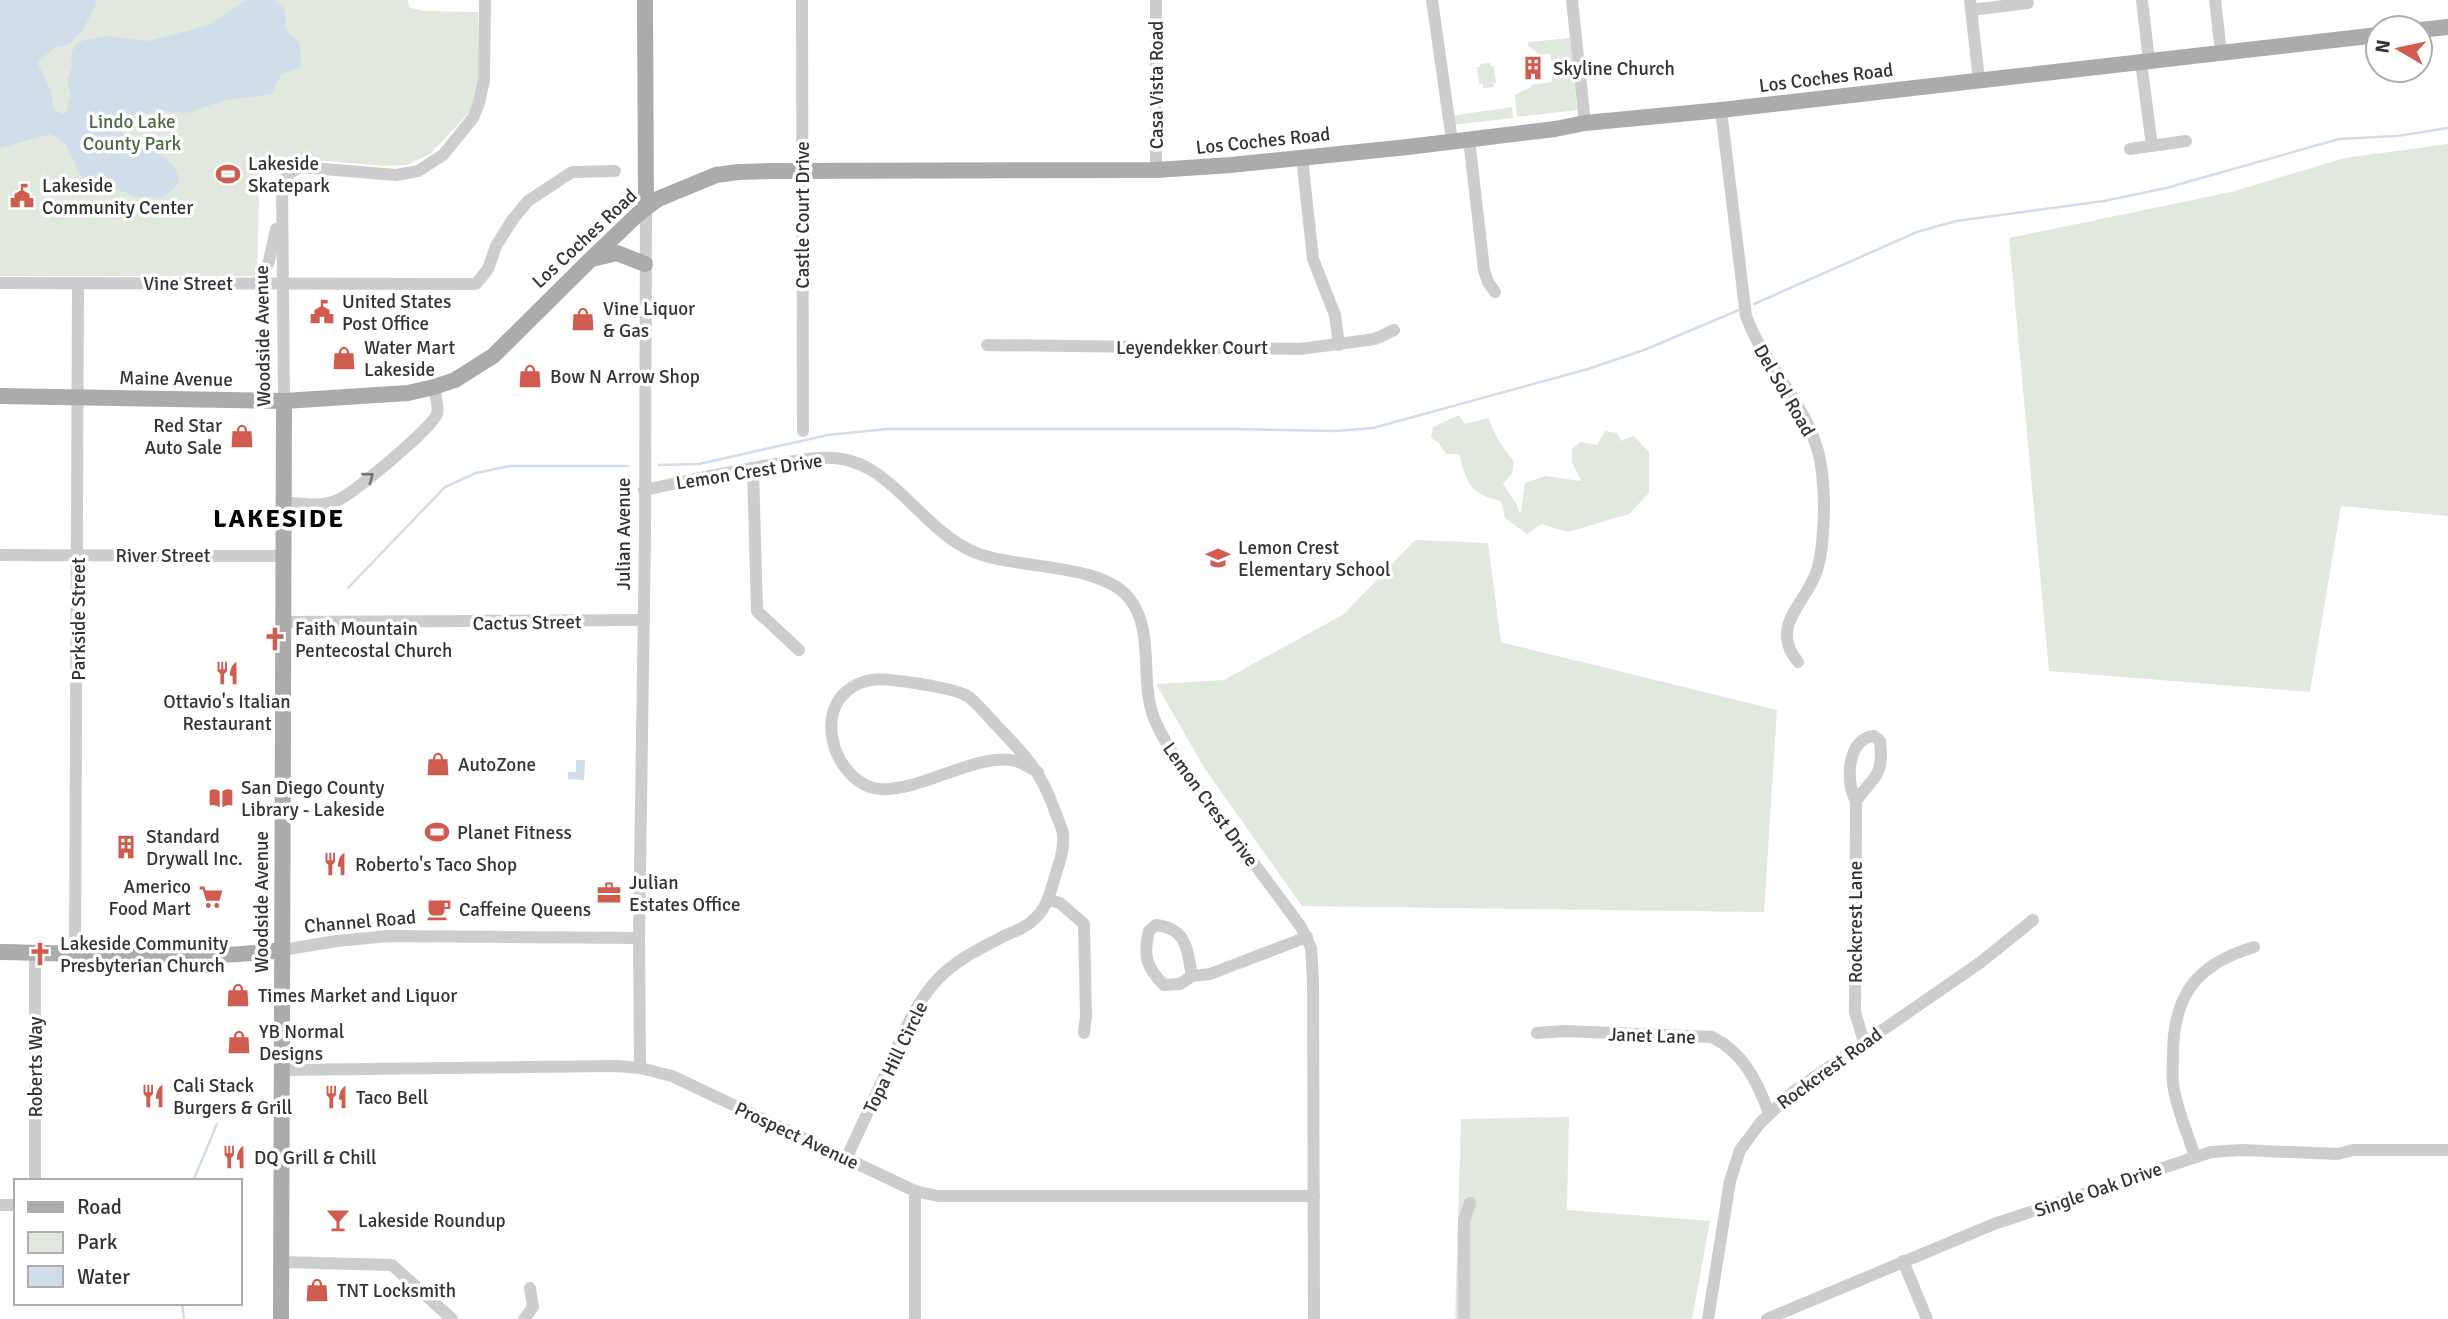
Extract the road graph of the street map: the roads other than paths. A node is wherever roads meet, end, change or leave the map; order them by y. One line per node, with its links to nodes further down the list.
1 (485, 0): 27 (street, Woodside Avenue)
2 (645, 0): 26 (main road, Julian Avenue)
3 (802, 0): 23 (street, Castle Court Drive)
4 (1156, 0): 24 (street, Casa Vista Road)
5 (1432, 0): 18 (street)
6 (1572, 0): 16 (street)
7 (2142, 0): 13 (street)
8 (2215, 0): 12 (street)
9 (2028, 3): 10 (street)
10 (1971, 5): 14 (street)
11 (2364, 37): 12 (main road, Los Coches Road)
12 (2221, 52): 13 (main road, Los Coches Road)
13 (2145, 61): 14 (main road, Los Coches Road); 20 (street)
14 (1979, 80): 15 (main road, Los Coches Road)
15 (1721, 110): 16 (main road, Los Coches Road); 52 (street, Del Sol Road)
16 (1585, 123): 17 (main road, Los Coches Road)
17 (1469, 139): 18 (main road, Los Coches Road); 34 (street)
18 (1452, 141): 22 (main road, Los Coches Road)
19 (2186, 141): 20 (street)
20 (2152, 146): 21 (street)
21 (2130, 149)
22 (1302, 158): 24 (main road, Los Coches Road); 37 (street)
23 (802, 170): 24 (main road, Los Coches Road); 26 (main road, Los Coches Road); 42 (street, Castle Court Drive)
24 (1156, 170)
25 (615, 171): 32 (street, Vine Street)
26 (646, 206): 28 (main road, Los Coches Road); 29 (street, Julian Avenue)
27 (281, 208): 31 (street); 32 (street, Woodside Avenue)
28 (590, 260): 29 (main road); 38 (main road, Los Coches Road)
29 (645, 264): 44 (street, Julian Avenue)
30 (0, 283): 33 (street, Vine Street)
31 (255, 283): 32 (street, Vine Street); 33 (street, Vine Street)
32 (284, 283): 41 (street, Woodside Avenue)
33 (78, 284): 40 (street, Parkside Street)
34 (1495, 292)
35 (1394, 330): 37 (street, Leyendekker Court)
36 (987, 345): 37 (street, Leyendekker Court)
37 (1339, 345)
38 (434, 387): 41 (main road, Maine Avenue); 45 (street, one-way to 38)
39 (0, 396): 40 (main road, Maine Avenue)
40 (78, 397): 41 (main road, Maine Avenue); 47 (street, Parkside Street)
41 (284, 401): 45 (main road, Woodside Avenue)
42 (803, 431)
43 (753, 468): 44 (street, Lemon Crest Drive); 51 (street); 57 (street, Lemon Crest Drive)
44 (645, 490): 49 (street, Julian Avenue)
45 (284, 502): 48 (main road, Woodside Avenue)
46 (0, 555): 47 (street, River Street)
47 (78, 555): 48 (street, River Street); 63 (street, Parkside Street)
48 (284, 556): 50 (main road, Woodside Avenue)
49 (644, 620): 50 (street, Cactus Street); 58 (street, Julian Avenue)
50 (284, 622): 60 (main road, Woodside Avenue)
51 (799, 650)
52 (1798, 662)
53 (1038, 772): 53 (street, Topa Hill Circle); 55 (street, Topa Hill Circle)
54 (1856, 801): 54 (street, Rockcrest Lane); 67 (street, Rockcrest Lane)
55 (1048, 900): 65 (street); 72 (street, Topa Hill Circle)
56 (2033, 920): 67 (street, Rockcrest Road)
57 (1307, 937): 64 (street); 76 (street, Lemon Crest Drive)
58 (639, 938): 60 (street, Channel Road); 68 (street, Julian Avenue)
59 (2254, 947): 73 (street)
60 (282, 950): 63 (main road, Channel Road); 69 (main road, Woodside Avenue)
61 (0, 952): 62 (main road, Channel Road)
62 (35, 953): 63 (main road, Channel Road); 74 (street, Roberts Way)
63 (75, 955)
64 (1192, 976): 64 (street)
65 (1084, 1032)
66 (1537, 1033): 70 (street, Janet Lane)
67 (1864, 1042): 70 (street, Rockcrest Road)
68 (640, 1068): 69 (street, Prospect Avenue); 72 (street, Prospect Avenue)
69 (282, 1070): 79 (main road, Woodside Avenue)
70 (1769, 1113): 87 (street, Rockcrest Road)
71 (2448, 1150): 73 (street, Single Oak Drive)
72 (847, 1157): 75 (street, Prospect Avenue)
73 (2195, 1157): 78 (street, Single Oak Drive)
74 (35, 1179)
75 (915, 1191): 76 (street, Prospect Avenue); 84 (street)
76 (1314, 1196): 85 (street, Lemon Crest Drive)
77 (1470, 1203): 86 (street)
78 (1903, 1261): 88 (street, Single Oak Drive); 89 (street)
79 (282, 1262): 81 (main road, Woodside Avenue); 82 (street)
80 (530, 1288): 83 (street)
81 (281, 1319)
82 (452, 1319)
83 (524, 1319)
84 (915, 1319)
85 (1314, 1319)
86 (1464, 1319)
87 (1708, 1319)
88 (1767, 1319)
89 (1927, 1319)

